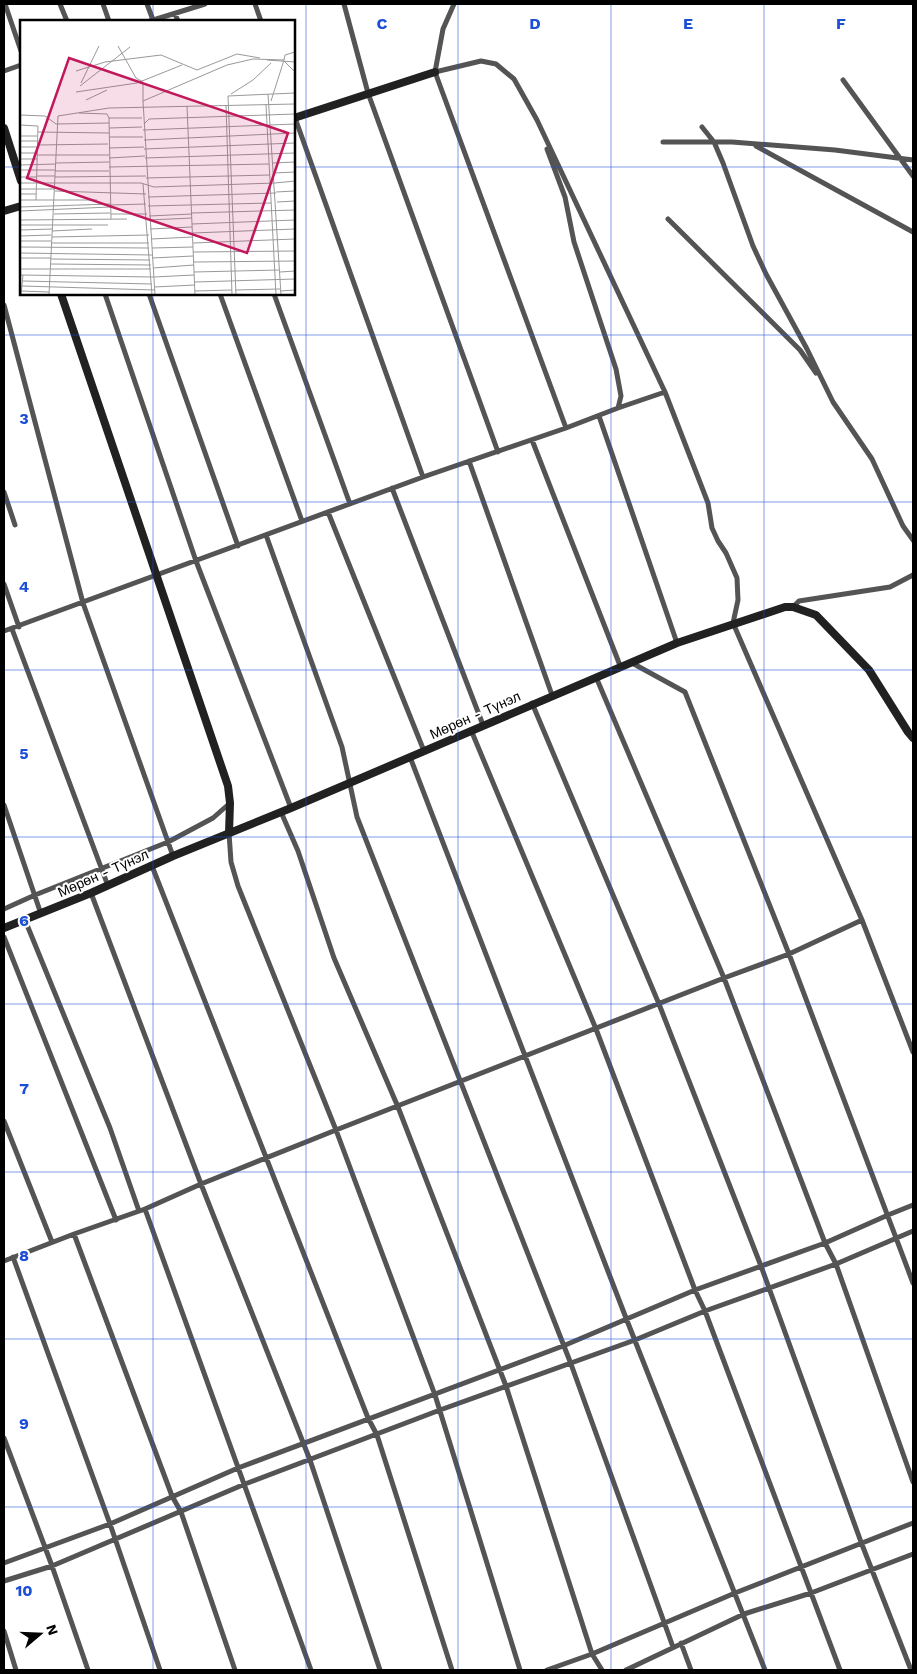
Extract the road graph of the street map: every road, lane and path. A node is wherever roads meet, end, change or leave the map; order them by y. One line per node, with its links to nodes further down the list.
1 (5, 4): 17 (street)
2 (60, 4): 11 (street)
3 (103, 4): 12 (street)
4 (147, 4): 13 (street)
5 (205, 4): 9 (street)
6 (255, 4): 16 (street)
7 (344, 4): 22 (street)
8 (454, 4): 20 (street)
9 (191, 6): 10 (street)
10 (175, 14): 14 (street); 15 (street)
11 (67, 20)
12 (109, 20)
13 (152, 20)
14 (155, 20)
15 (178, 20)
16 (261, 20)
17 (20, 48)
18 (20, 65): 19 (street)
19 (4, 71)
20 (435, 72): 22 (street); 25 (street); 49 (street)
21 (842, 80): 31 (street)
22 (368, 92): 23 (street); 51 (street)
23 (295, 117)
24 (295, 120): 53 (street)
25 (537, 120): 46 (street); 47 (street)
26 (702, 127): 29 (street)
27 (4, 128): 34 (street)
28 (663, 142): 29 (street)
29 (714, 142): 30 (street); 45 (street)
30 (752, 144): 31 (street); 38 (street)
31 (902, 160): 32 (street); 33 (street)
32 (913, 160)
33 (913, 176)
34 (20, 178)
35 (20, 206): 36 (street)
36 (4, 211)
37 (668, 218): 45 (street)
38 (913, 232)
39 (61, 295): 65 (street)
40 (105, 295): 63 (street)
41 (149, 295): 62 (street)
42 (220, 295): 58 (street)
43 (274, 295): 56 (street)
44 (4, 305): 67 (street)
45 (827, 388): 61 (street)
46 (665, 392): 47 (street); 69 (street)
47 (618, 408): 48 (street)
48 (598, 416): 49 (street); 73 (street)
49 (566, 428): 50 (street)
50 (532, 440): 51 (street); 75 (street)
51 (498, 452): 52 (street)
52 (469, 461): 53 (street); 77 (street)
53 (423, 477): 54 (street)
54 (392, 488): 56 (street); 79 (street)
55 (4, 492): 59 (street)
56 (350, 504): 57 (street)
57 (328, 512): 58 (street); 82 (street)
58 (302, 522): 60 (street)
59 (15, 525)
60 (266, 535): 62 (street); 84 (street)
61 (913, 540)
62 (238, 546): 63 (street)
63 (196, 561): 65 (street); 87 (street)
64 (913, 575): 68 (street)
65 (157, 576): 67 (street); 85 (street)
66 (4, 584): 70 (street)
67 (83, 603): 70 (street); 90 (street)
68 (793, 606): 69 (street, Мөрөн - Түнэл); 81 (street)
69 (733, 623): 73 (street, Мөрөн - Түнэл); 100 (street)
70 (19, 626): 71 (street)
71 (12, 629): 72 (street); 93 (street)
72 (4, 631)
73 (677, 643): 74 (street, Мөрөн - Түнэл)
74 (632, 663): 75 (street, Мөрөн - Түнэл); 103 (street)
75 (621, 668): 76 (street, Мөрөн - Түнэл)
76 (596, 677): 77 (street, Мөрөн - Түнэл); 104 (street)
77 (552, 695): 78 (street, Мөрөн - Түнэл)
78 (532, 703): 79 (street, Мөрөн - Түнэл); 105 (street)
79 (483, 725): 80 (street, Мөрөн - Түнэл)
80 (471, 730): 82 (street, Мөрөн - Түнэл); 106 (street)
81 (913, 738)
82 (424, 751): 83 (street, Мөрөн - Түнэл)
83 (410, 757): 84 (street, Мөрөн - Түнэл); 108 (street)
84 (350, 782): 87 (street, Мөрөн - Түнэл); 109 (street)
85 (230, 803): 89 (street); 90 (street)
86 (4, 805): 96 (street)
87 (291, 808): 88 (street, Мөрөн - Түнэл)
88 (280, 812): 89 (street, Мөрөн - Түнэл); 110 (street)
89 (229, 833): 91 (street, Мөрөн - Түнэл); 112 (street)
90 (168, 842): 91 (street); 93 (street)
91 (173, 856): 92 (street, Мөрөн - Түнэл)
92 (152, 866): 94 (street, Мөрөн - Түнэл); 113 (street)
93 (102, 869): 94 (street); 96 (street)
94 (108, 886): 95 (street, Мөрөн - Түнэл)
95 (91, 894): 98 (street, Мөрөн - Түнэл); 114 (street)
96 (35, 895): 97 (street); 98 (street)
97 (4, 909)
98 (41, 914): 99 (street, Мөрөн - Түнэл)
99 (25, 920): 101 (street, Мөрөн - Түнэл); 117 (street)
100 (862, 920): 103 (street); 107 (street)
101 (4, 928)
102 (4, 937): 119 (street)
103 (790, 954): 104 (street); 118 (street)
104 (724, 978): 105 (street); 124 (street)
105 (659, 1004): 106 (street); 128 (street)
106 (596, 1029): 108 (street); 131 (street)
107 (913, 1052)
108 (524, 1057): 109 (street); 133 (street)
109 (460, 1082): 110 (street); 135 (street)
110 (398, 1107): 112 (street); 137 (street)
111 (4, 1121): 123 (street)
112 (336, 1130): 113 (street); 139 (street)
113 (266, 1158): 114 (street); 141 (street)
114 (202, 1184): 116 (street); 144 (street)
115 (913, 1206): 118 (street)
116 (145, 1208): 117 (street); 146 (street)
117 (139, 1211): 119 (street)
118 (888, 1214): 122 (street); 124 (street)
119 (116, 1220): 121 (street)
120 (913, 1231): 122 (street)
121 (74, 1234): 123 (street); 149 (street)
122 (896, 1238): 127 (street); 129 (street)
123 (52, 1242): 125 (street)
124 (825, 1243): 127 (street); 128 (street)
125 (13, 1257): 126 (street); 152 (street)
126 (4, 1261)
127 (836, 1264): 130 (street); 147 (street)
128 (761, 1266): 130 (street); 131 (street)
129 (913, 1283)
130 (769, 1287): 132 (street); 154 (street)
131 (695, 1290): 132 (street); 133 (street)
132 (705, 1311): 134 (street); 159 (street)
133 (626, 1318): 134 (street); 135 (street)
134 (635, 1340): 136 (street); 162 (street)
135 (563, 1346): 136 (street); 137 (street)
136 (571, 1364): 138 (street); 165 (street)
137 (500, 1369): 138 (street); 139 (street)
138 (506, 1386): 140 (street); 169 (street)
139 (435, 1395): 140 (street); 141 (street)
140 (440, 1410): 142 (street); 177 (street)
141 (368, 1418): 142 (street); 144 (street)
142 (377, 1435): 145 (street); 176 (street)
143 (4, 1438): 155 (street)
144 (303, 1442): 145 (street); 146 (street)
145 (310, 1460): 148 (street); 175 (street)
146 (238, 1468): 148 (street); 149 (street)
147 (913, 1482)
148 (245, 1484): 150 (street); 174 (street)
149 (172, 1496): 150 (street); 152 (street)
150 (181, 1512): 153 (street); 173 (street)
151 (913, 1523): 154 (street)
152 (110, 1524): 153 (street); 155 (street)
153 (115, 1538): 158 (street); 172 (street)
154 (861, 1542): 159 (street); 160 (street)
155 (44, 1547): 157 (street); 158 (street)
156 (913, 1554): 160 (street)
157 (4, 1563)
158 (52, 1566): 161 (street); 171 (street)
159 (800, 1567): 162 (street); 163 (street)
160 (872, 1570): 163 (street); 184 (street)
161 (4, 1581)
162 (735, 1593): 164 (street); 165 (street)
163 (811, 1593): 164 (street); 183 (street)
164 (744, 1614): 167 (street); 182 (street)
165 (664, 1623): 168 (street); 169 (street)
166 (4, 1631): 170 (street)
167 (681, 1643): 168 (street); 181 (street)
168 (673, 1647): 180 (street)
169 (592, 1654): 178 (street); 179 (street)
170 (16, 1670)
171 (88, 1670)
172 (160, 1670)
173 (235, 1670)
174 (311, 1670)
175 (380, 1670)
176 (452, 1670)
177 (520, 1670)
178 (547, 1670)
179 (602, 1670)
180 (626, 1670)
181 (691, 1670)
182 (765, 1670)
183 (840, 1670)
184 (911, 1670)

